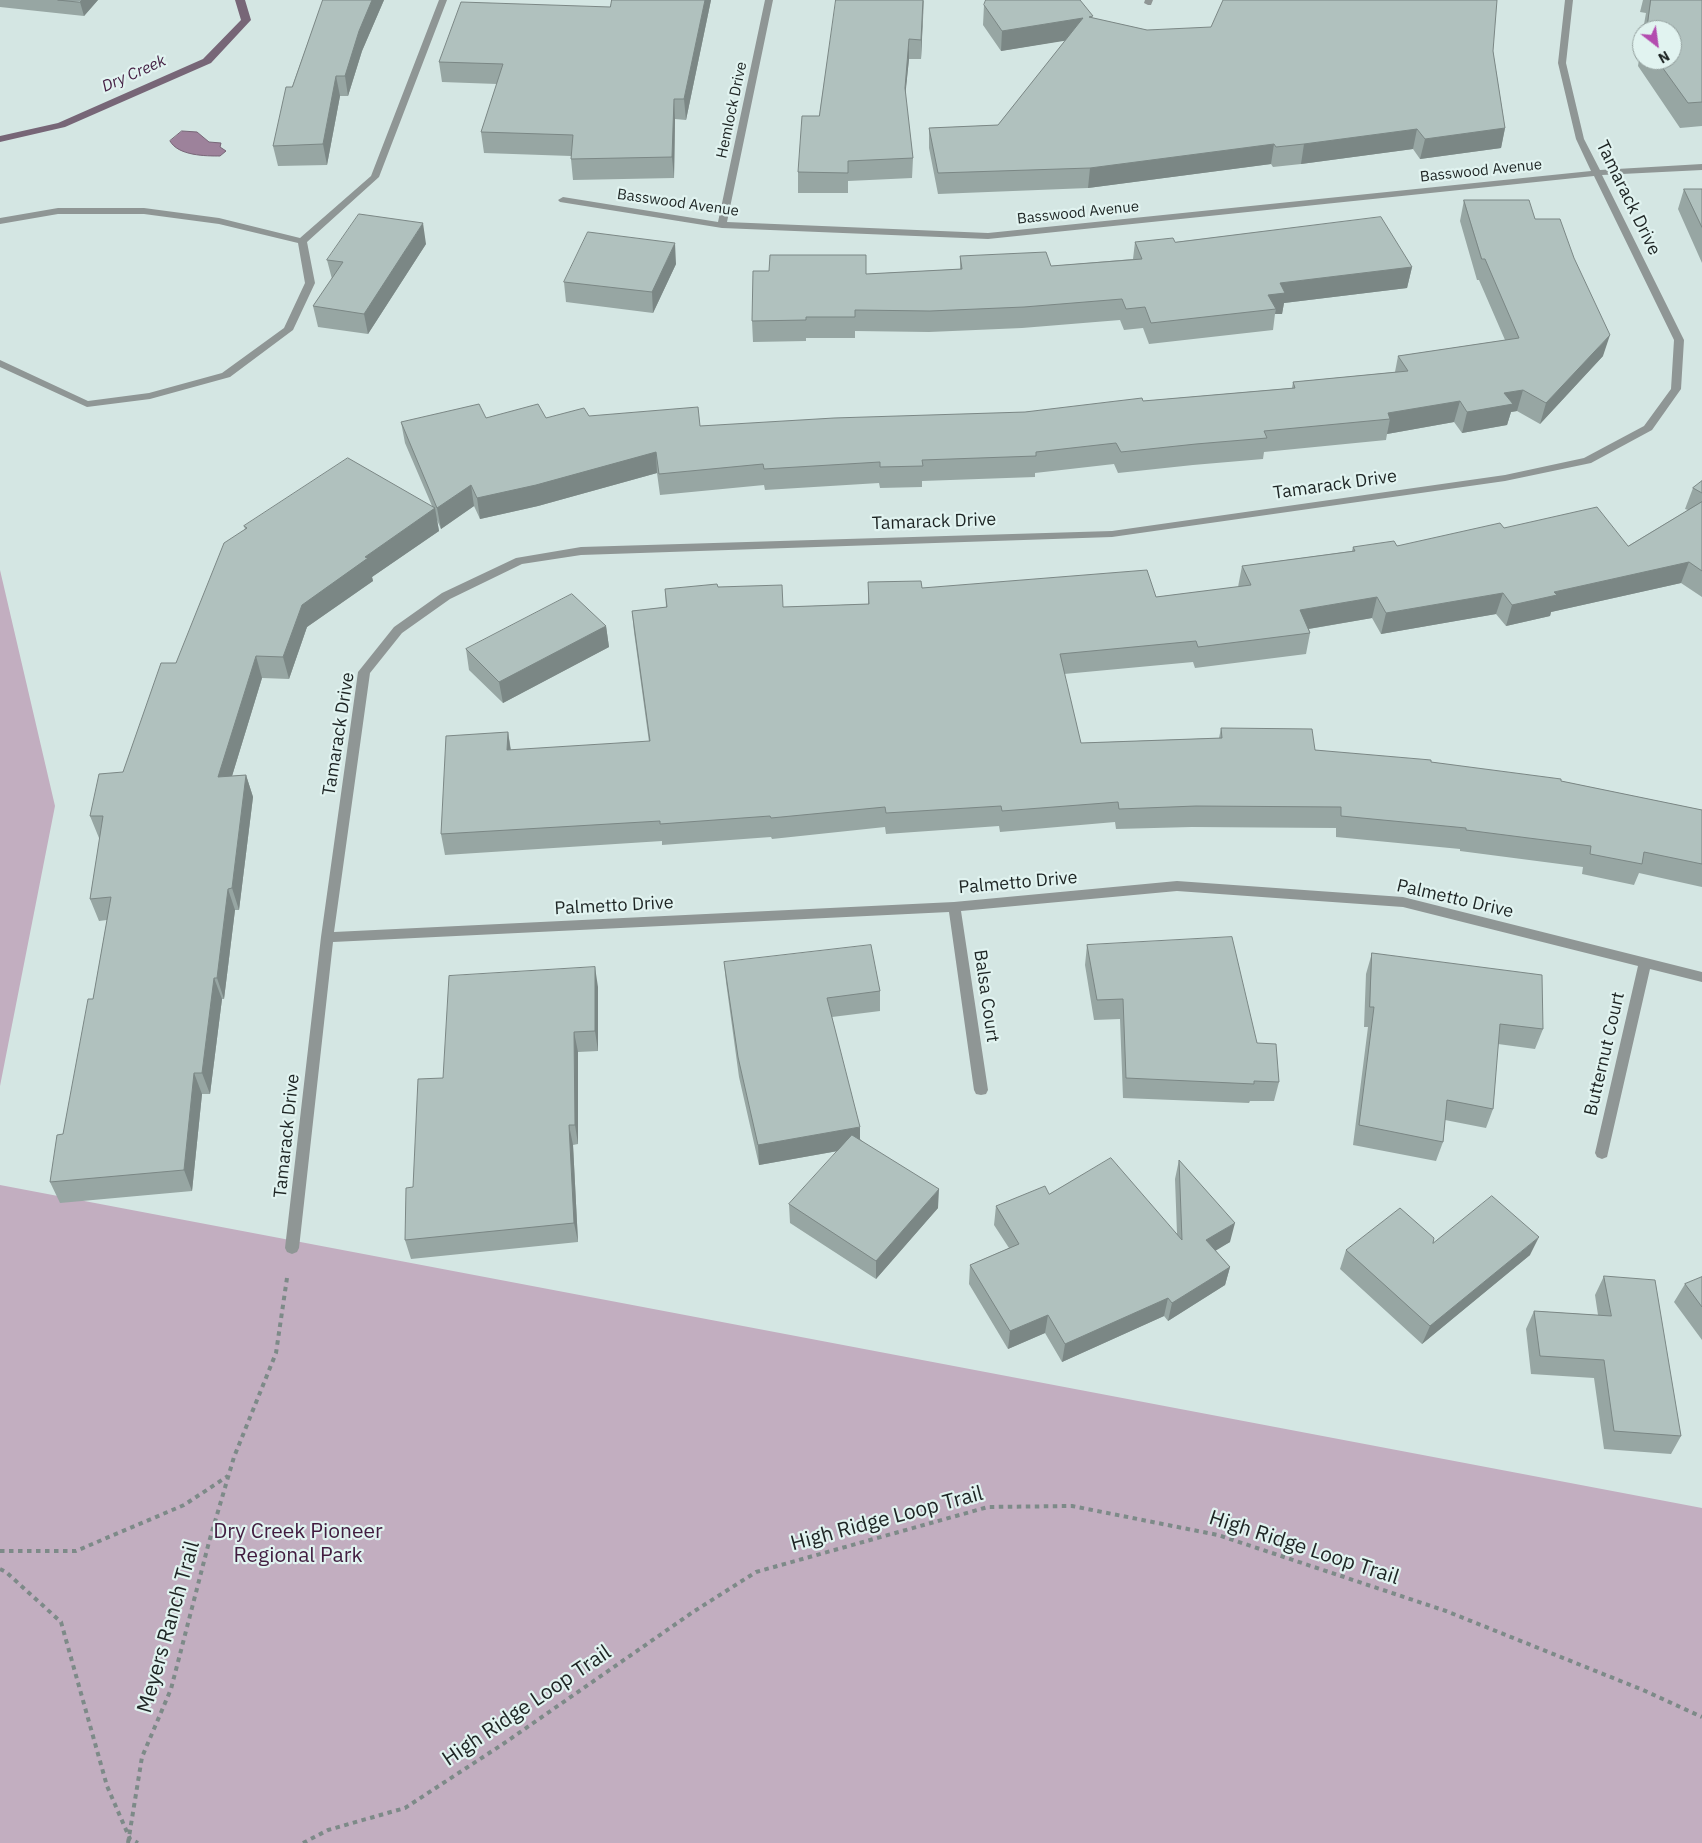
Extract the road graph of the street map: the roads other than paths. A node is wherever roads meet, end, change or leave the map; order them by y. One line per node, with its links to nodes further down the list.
1 (443, 0): 9 (street)
2 (768, 0): 8 (street, Hemlock Drive)
3 (1569, 0): 5 (street, Tamarack Drive)
4 (1702, 166): 5 (street, Basswood Avenue)
5 (1596, 173): 8 (street, Basswood Avenue); 12 (street, Tamarack Drive)
6 (563, 200): 8 (street, Basswood Avenue)
7 (0, 221): 9 (street)
8 (722, 225)
9 (302, 242): 10 (street)
10 (0, 363)
11 (954, 907): 12 (street, Palmetto Drive); 13 (street, Palmetto Drive); 15 (street, Balsa Court)
12 (327, 937): 17 (street, Tamarack Drive)
13 (1645, 962): 14 (street, Palmetto Drive); 16 (street, Butternut Court)
14 (1702, 977)
15 (981, 1090)
16 (1602, 1153)
17 (292, 1248)

